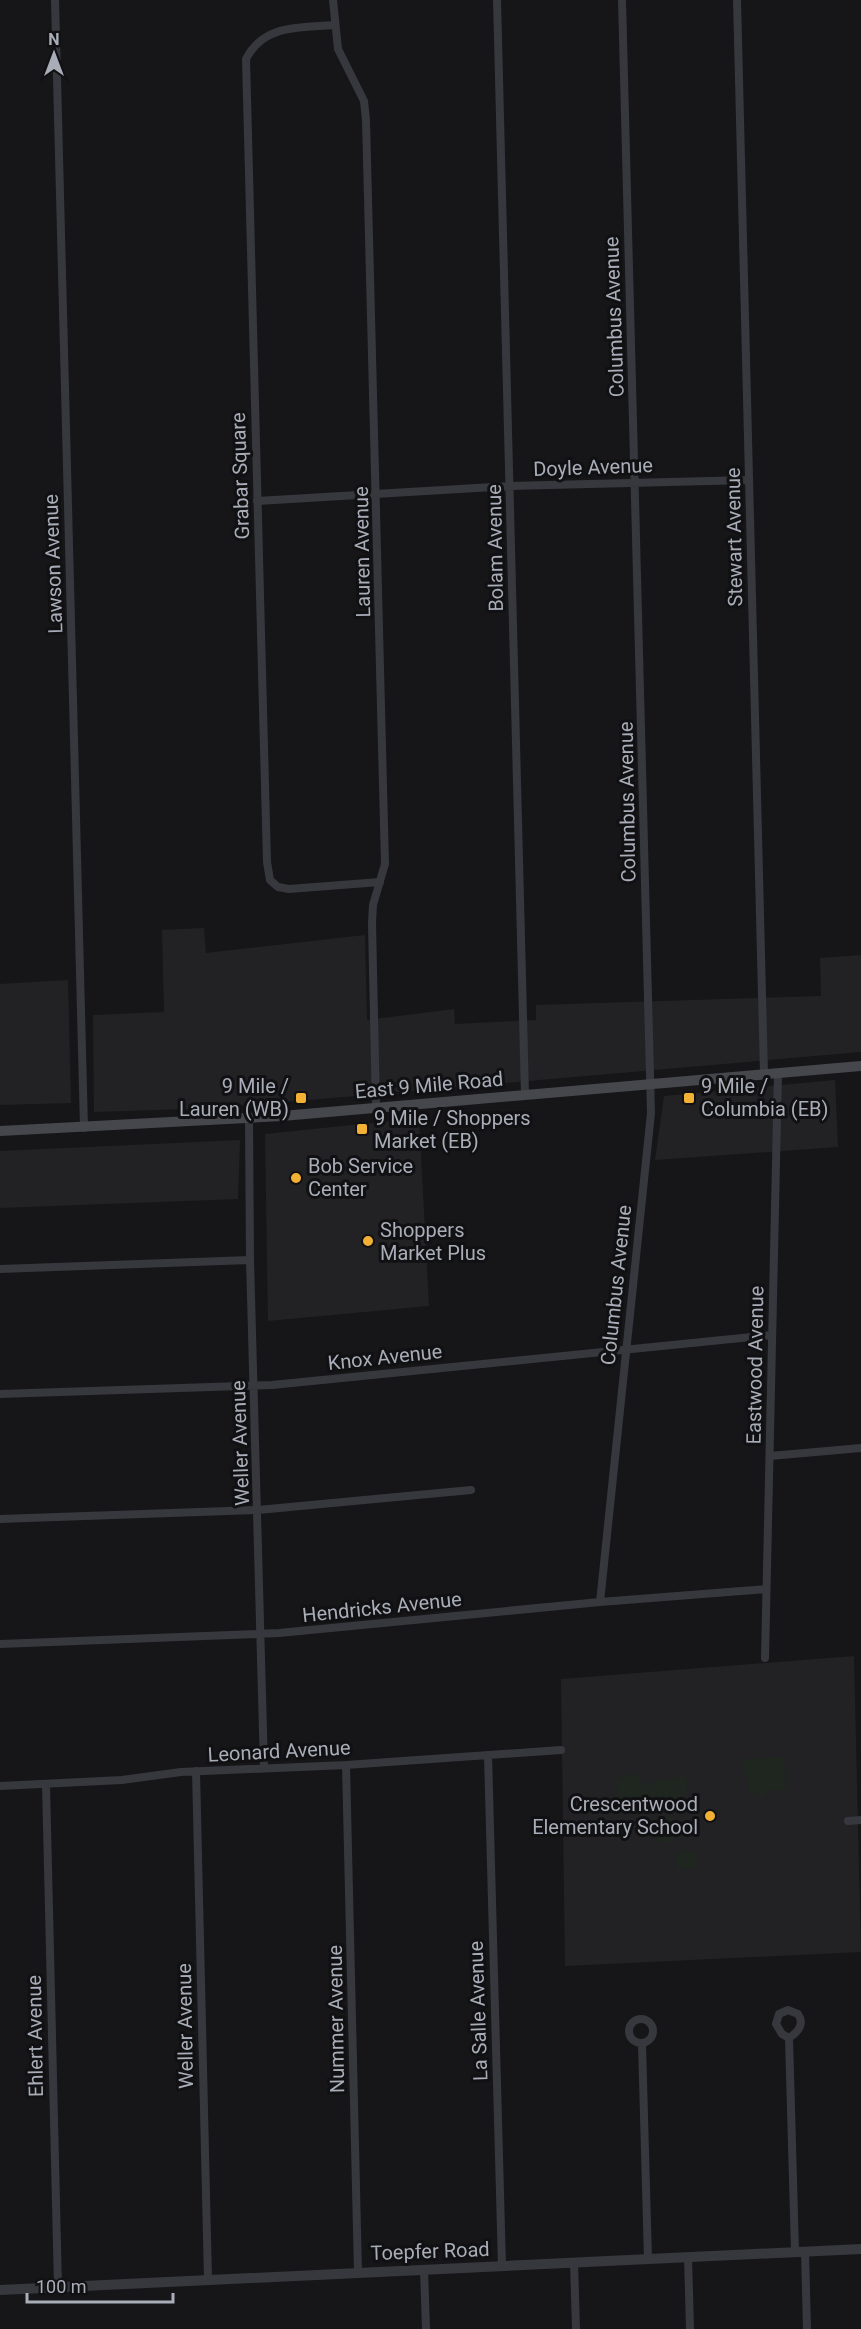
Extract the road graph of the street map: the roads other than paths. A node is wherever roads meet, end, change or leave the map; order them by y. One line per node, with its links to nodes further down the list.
1 (55, 0): 20 (street, Lawson Avenue)
2 (333, 0): 6 (street, Lauren Avenue)
3 (497, 0): 9 (street, Bolam Avenue)
4 (622, 0): 8 (street, Columbus Avenue)
5 (737, 0): 7 (street, Stewart Avenue)
6 (334, 25): 10 (street, Lauren Avenue); 11 (street, Grabar Square)
7 (750, 480): 8 (street, Doyle Avenue); 15 (street, Stewart Avenue)
8 (635, 483): 9 (street, Doyle Avenue); 16 (street, Columbus Avenue)
9 (510, 486): 10 (street, Doyle Avenue); 17 (street, Bolam Avenue)
10 (377, 492): 11 (street, Doyle Avenue); 12 (street, Lauren Avenue)
11 (257, 501): 12 (street, Grabar Square)
12 (380, 882): 18 (street, Lauren Avenue)
13 (861, 1066): 14 (main road, East 9 Mile Road)
14 (778, 1072): 15 (main road, East 9 Mile Road); 24 (street, Eastwood Avenue)
15 (764, 1074): 16 (main road, East 9 Mile Road)
16 (651, 1084): 17 (main road, East 9 Mile Road); 25 (street, Columbus Avenue)
17 (525, 1095): 18 (main road, East 9 Mile Road)
18 (376, 1108): 19 (main road, East 9 Mile Road)
19 (249, 1118): 20 (main road, East 9 Mile Road); 22 (street, Weller Avenue)
20 (84, 1128): 21 (main road, East 9 Mile Road)
21 (0, 1131)
22 (250, 1260): 23 (street); 26 (street, Weller Avenue)
23 (0, 1269)
24 (772, 1335): 25 (street, Knox Avenue); 29 (street, Eastwood Avenue)
25 (626, 1348): 26 (street, Knox Avenue); 34 (street, Columbus Avenue)
26 (254, 1385): 27 (street, Knox Avenue); 31 (street, Weller Avenue)
27 (0, 1394)
28 (861, 1448): 29 (street)
29 (770, 1456): 33 (street, Eastwood Avenue)
30 (471, 1490): 31 (street)
31 (258, 1510): 32 (street); 35 (street, Weller Avenue)
32 (0, 1519)
33 (766, 1589): 34 (street, Hendricks Avenue); 37 (street, Eastwood Avenue)
34 (600, 1602): 35 (street, Hendricks Avenue)
35 (261, 1633): 36 (street, Hendricks Avenue); 41 (street, Weller Avenue)
36 (0, 1644)
37 (765, 1658)
38 (561, 1750): 39 (street, Leonard Avenue)
39 (488, 1755): 40 (street, Leonard Avenue); 54 (street, La Salle Avenue)
40 (346, 1765): 41 (street, Leonard Avenue); 56 (street, Nummer Avenue)
41 (264, 1767): 42 (street, Leonard Avenue)
42 (196, 1771): 43 (street, Leonard Avenue); 57 (street, Weller Avenue)
43 (46, 1784): 44 (street, Leonard Avenue); 58 (street, Ehlert Avenue)
44 (0, 1786)
45 (861, 1820): 46 (street)
46 (848, 1821)
47 (789, 2038): 50 (street)
48 (642, 2044): 52 (street)
49 (861, 2250): 50 (street, Toepfer Road)
50 (800, 2251): 51 (street, Toepfer Road); 63 (street)
51 (688, 2257): 52 (street, Toepfer Road); 62 (street)
52 (648, 2259): 53 (street, Toepfer Road)
53 (574, 2262): 54 (street, Toepfer Road); 61 (street)
54 (502, 2266): 55 (street, Toepfer Road)
55 (424, 2269): 56 (street, Toepfer Road); 60 (street)
56 (358, 2272): 57 (street, Toepfer Road)
57 (208, 2280): 58 (street, Toepfer Road)
58 (58, 2287): 59 (street, Toepfer Road)
59 (0, 2290)
60 (426, 2329)
61 (576, 2329)
62 (690, 2329)
63 (807, 2329)

